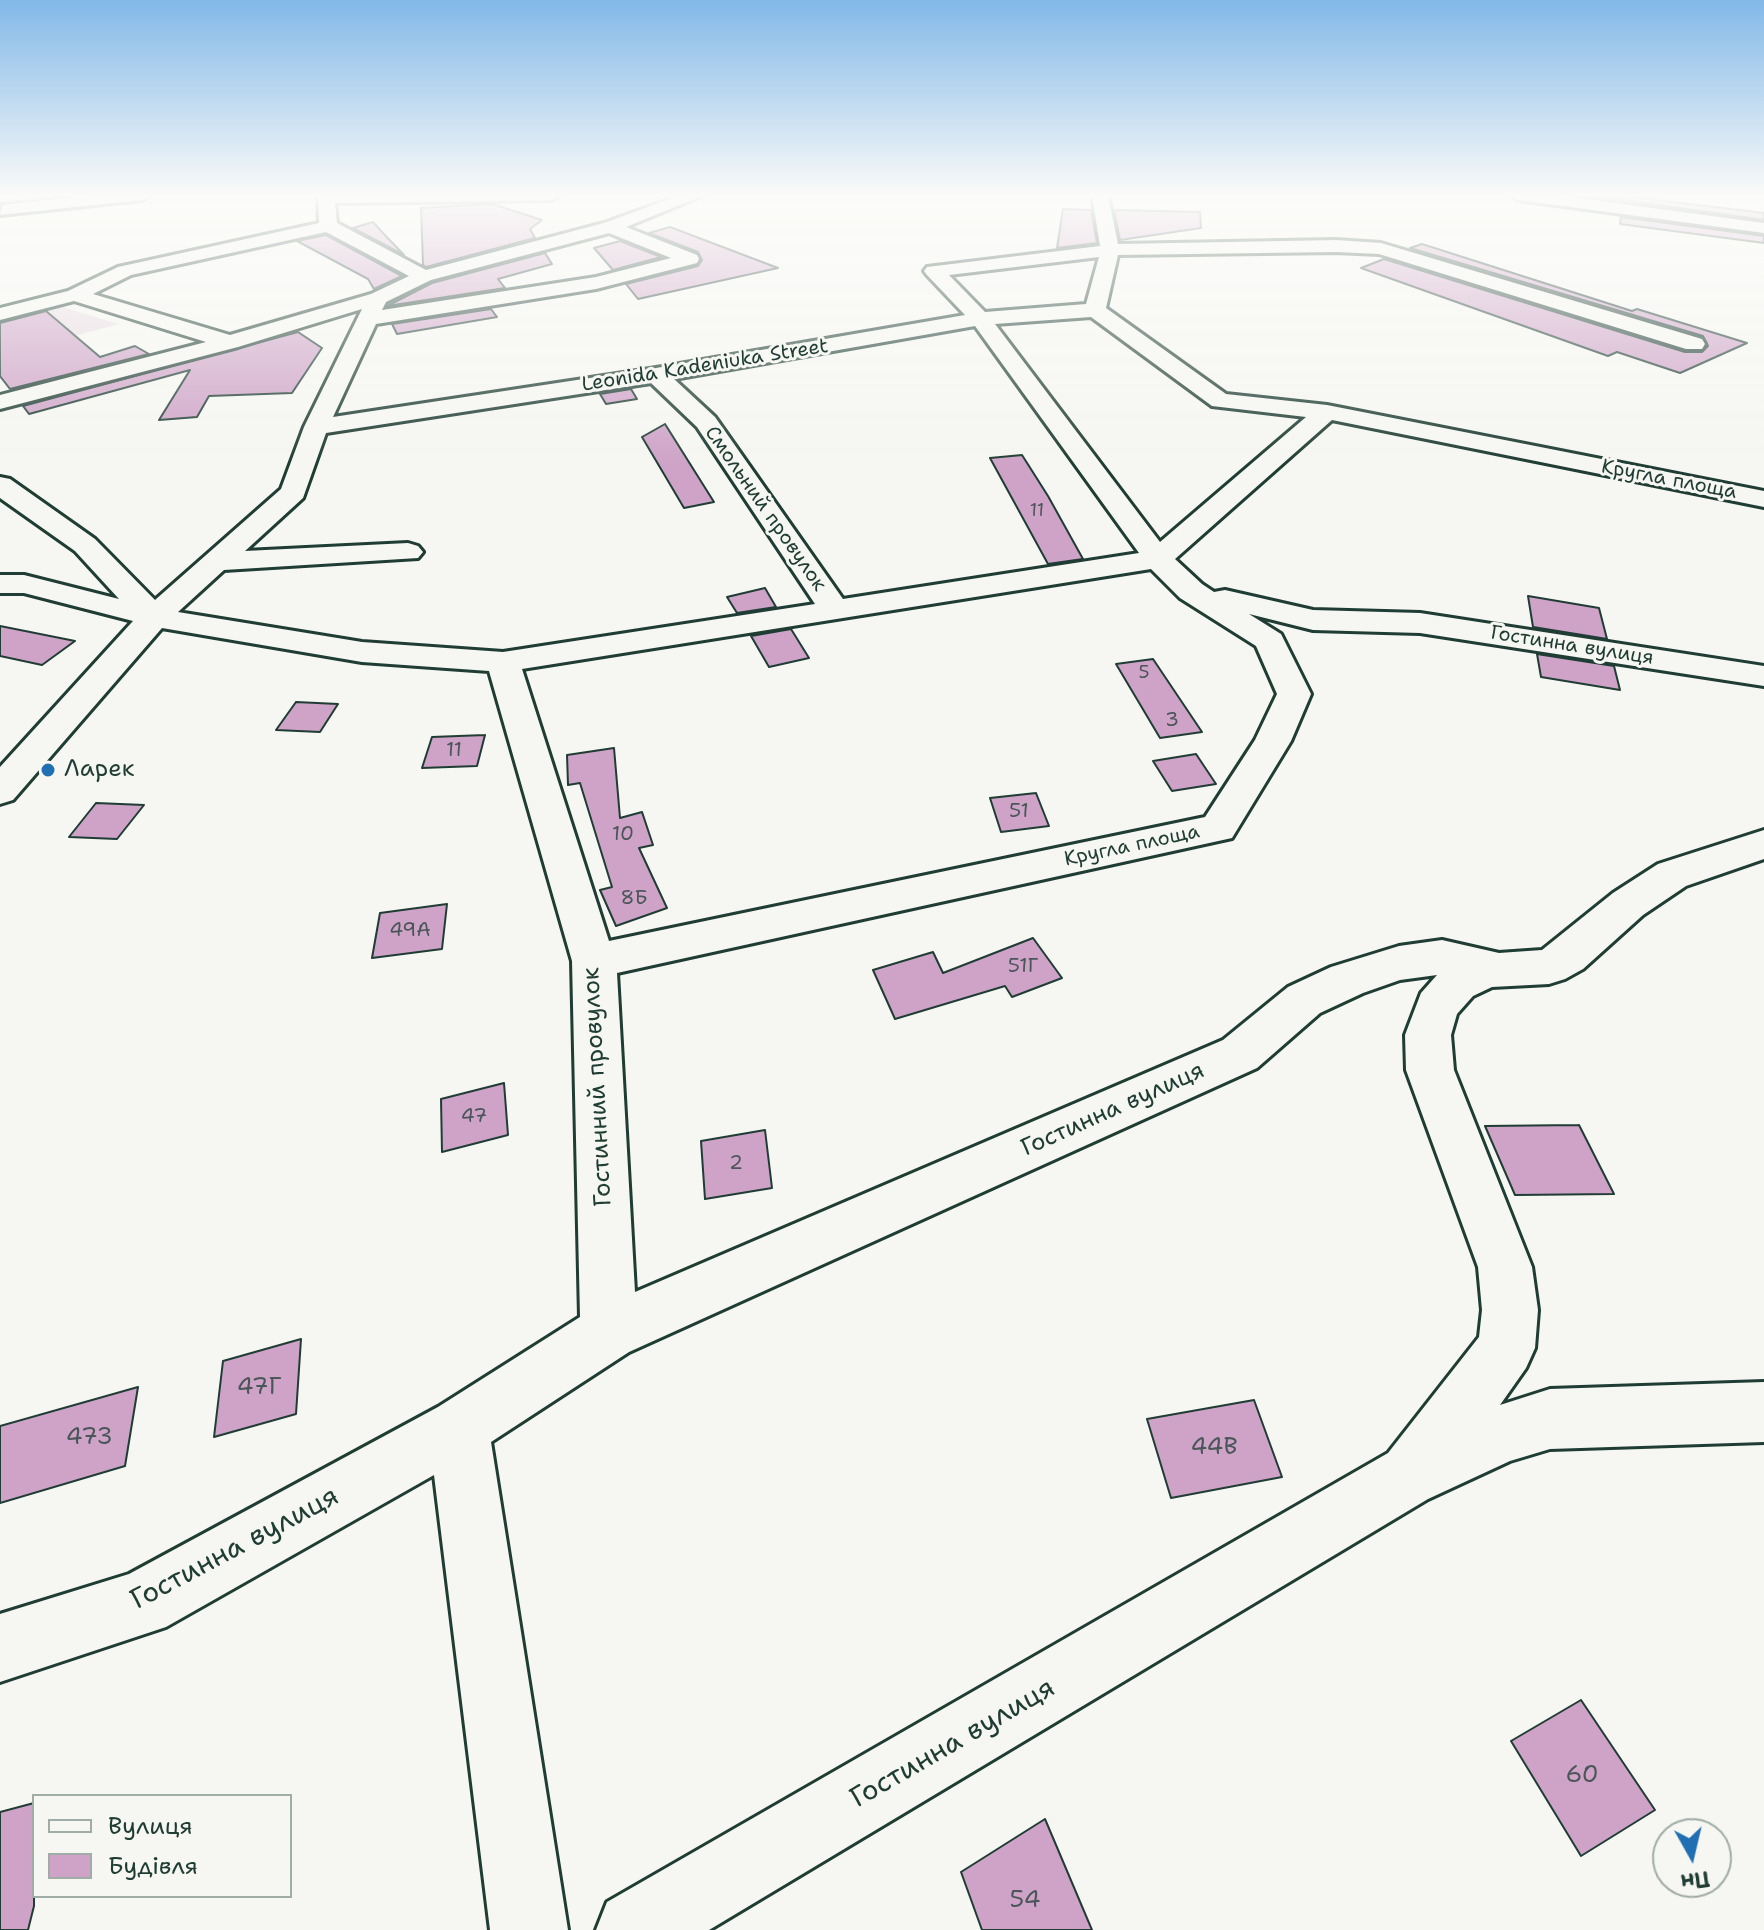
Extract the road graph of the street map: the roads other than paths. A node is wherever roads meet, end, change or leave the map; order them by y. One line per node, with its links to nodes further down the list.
1 (96, 285): 7 (street)
2 (410, 285): 8 (street)
3 (578, 285): 8 (street)
4 (947, 285): 11 (street, Кругла площа)
5 (1101, 285): 9 (street)
6 (1500, 285): 13 (street)
7 (75, 295): 10 (street); 12 (street)
8 (373, 308): 12 (street); 17 (street)
9 (1095, 310): 11 (street, Leonida Kadeniuka Street); 16 (street, Кругла площа)
10 (0, 314)
11 (980, 319): 14 (street, Leonida Kadeniuka Street); 21 (street, Кругла площа)
12 (230, 342): 15 (street)
13 (1694, 344)
14 (656, 375): 17 (street, Leonida Kadeniuka Street); 25 (street, Смольний провулок)
15 (0, 402)
16 (1327, 412): 19 (street, Кругла площа); 21 (street)
17 (316, 427): 22 (street)
18 (0, 485): 26 (street)
19 (1764, 499)
20 (408, 552): 22 (street)
21 (1158, 559): 24 (street, Кругла площа); 25 (street)
22 (218, 561): 26 (street)
23 (0, 584): 26 (street)
24 (1191, 591): 28 (street, Гостинна вулиця); 31 (street, Кругла площа)
25 (836, 612): 27 (street)
26 (154, 617): 27 (street); 29 (street)
27 (503, 662): 31 (street, Гостинний провулок)
28 (1764, 676)
29 (0, 791)
30 (1764, 844): 32 (street, Гостинна вулиця)
31 (594, 961): 33 (street, Гостинний провулок)
32 (1487, 969): 33 (street, Гостинна вулиця); 36 (street)
33 (609, 1332): 35 (street, Гостинна вулиця)
34 (1764, 1412): 36 (street, Гостинна вулиця)
35 (459, 1428): 37 (street, Гостинна вулиця); 38 (street)
36 (1406, 1477): 39 (street, Гостинна вулиця)
37 (0, 1648)
38 (529, 1930)
39 (635, 1930)

